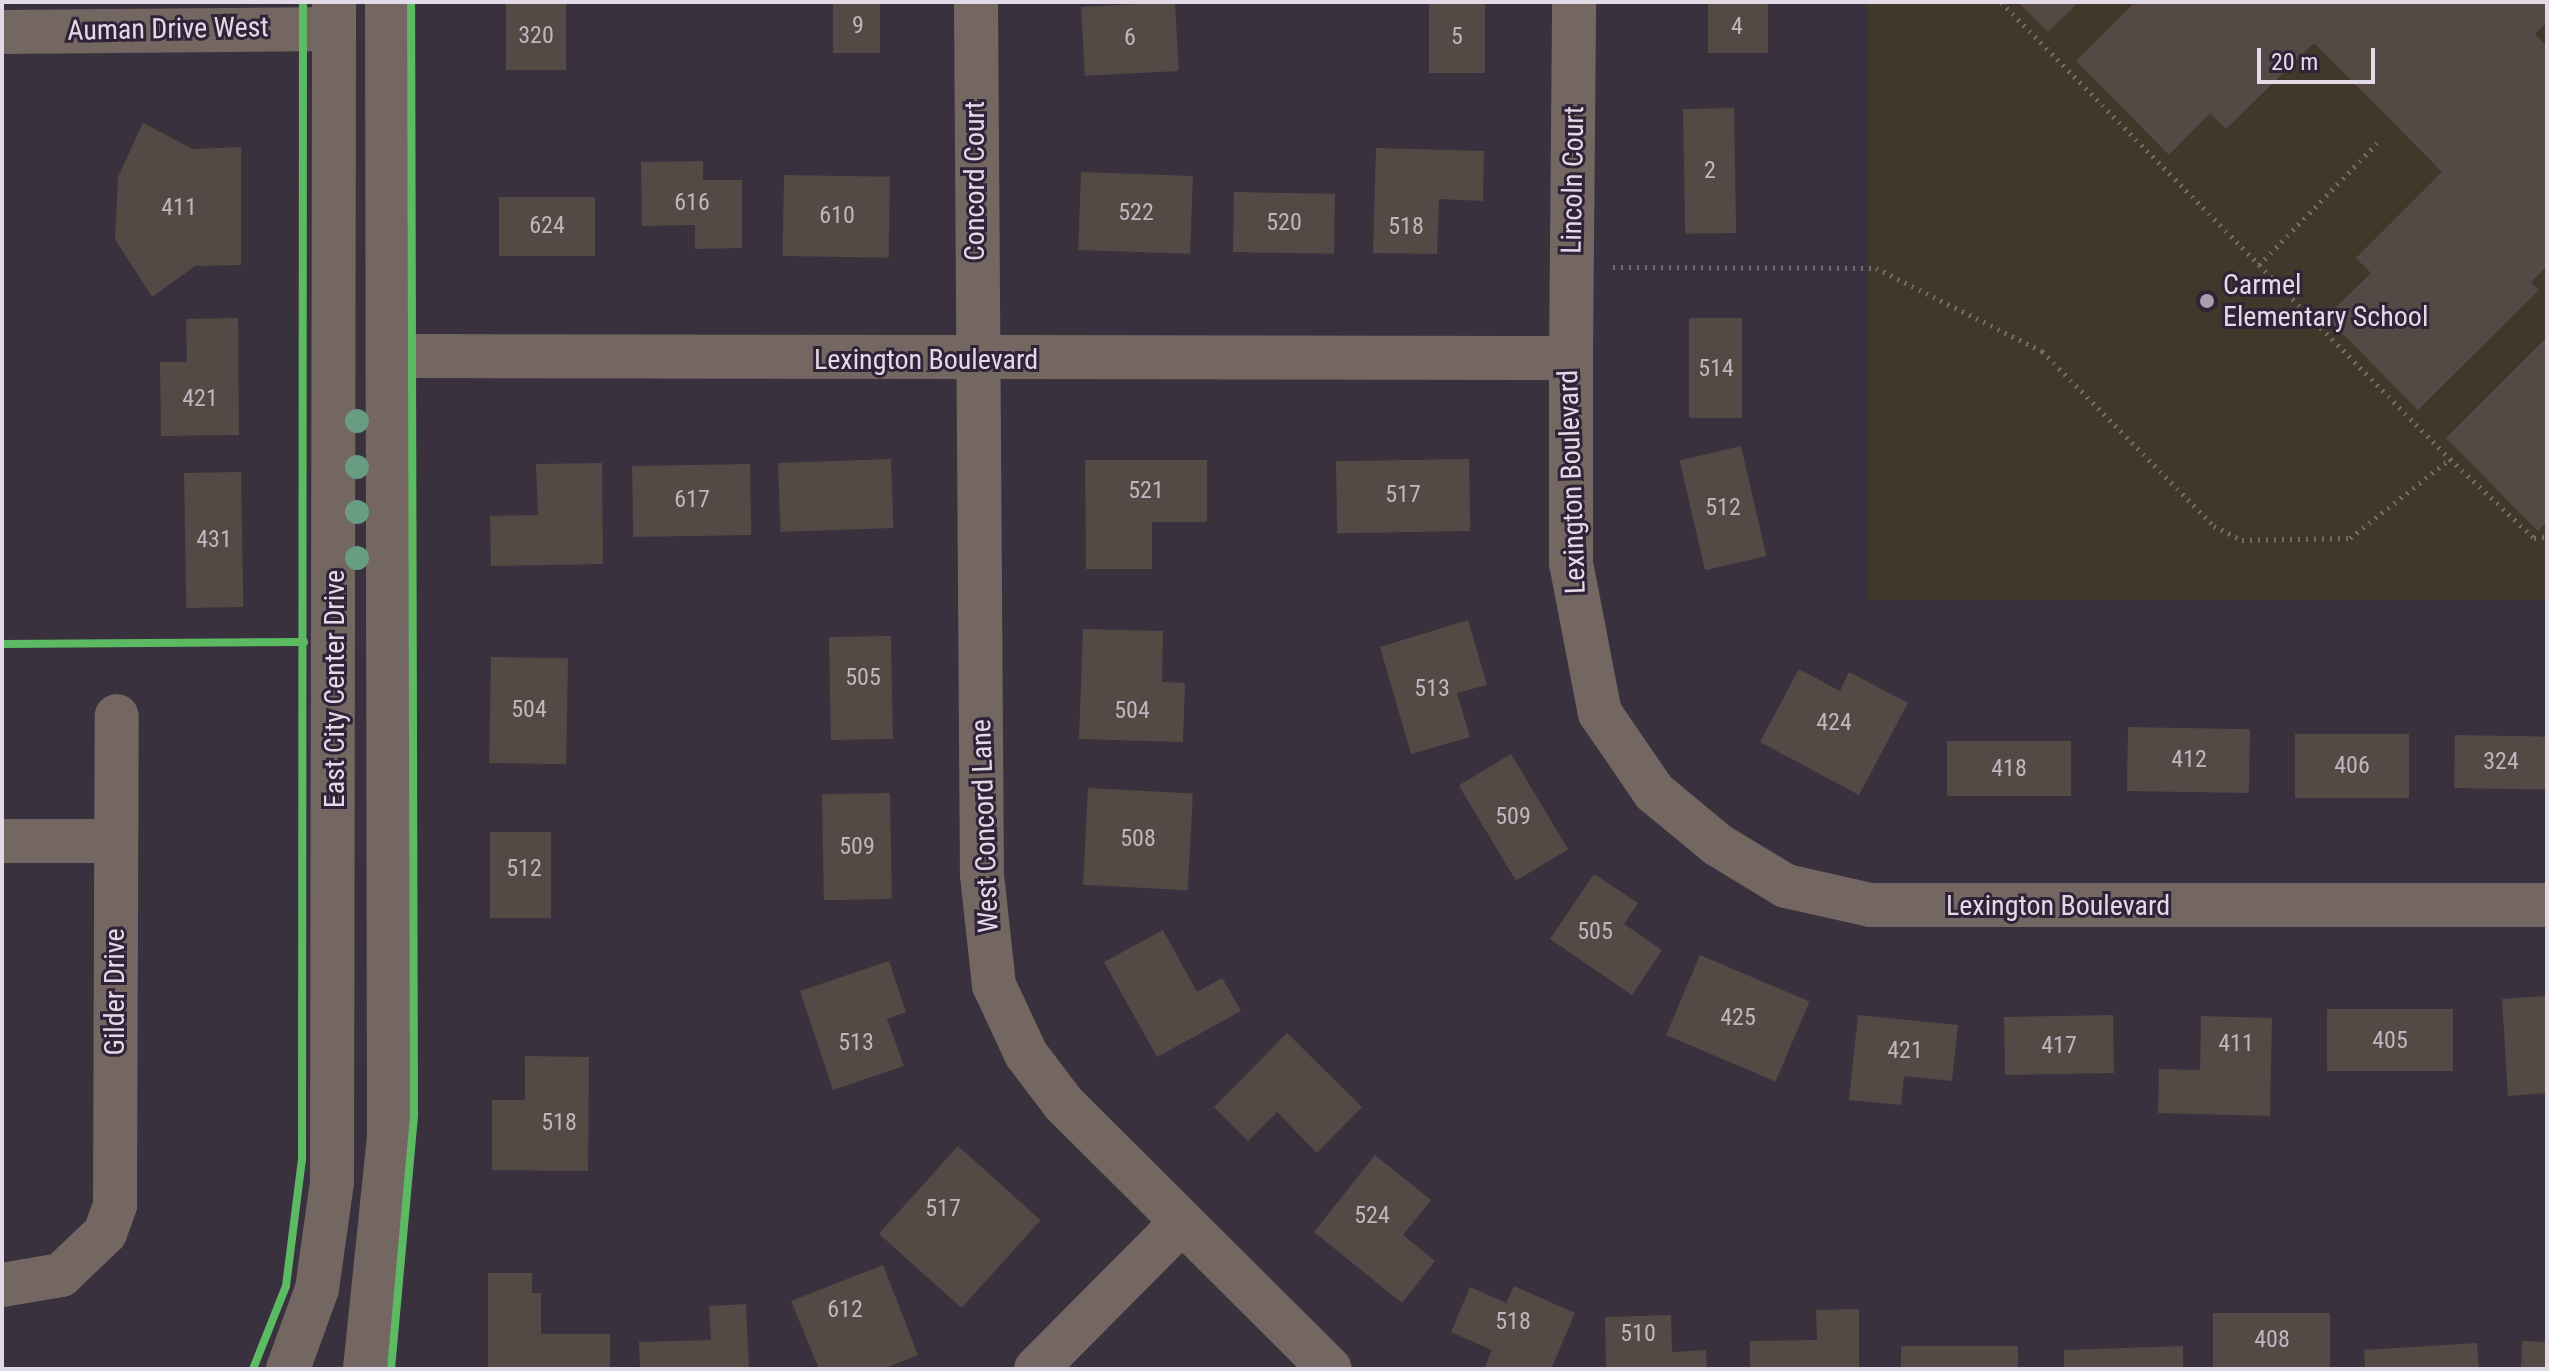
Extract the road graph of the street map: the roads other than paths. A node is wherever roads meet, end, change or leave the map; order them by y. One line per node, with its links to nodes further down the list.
1 (387, 2): 6 (street, East City Center Drive)
2 (976, 2): 8 (street, Concord Court)
3 (1574, 2): 7 (street, Lincoln Court)
4 (334, 16): 5 (street, Auman Drive West); 15 (street, East City Center Drive)
5 (11, 22)
6 (389, 356): 8 (street, Lexington Boulevard); 16 (street, East City Center Drive)
7 (1571, 358): 8 (street, Lexington Boulevard); 12 (street, Lexington Boulevard)
8 (976, 360): 13 (street, West Concord Lane)
9 (117, 716): 11 (street, Gilder Drive)
10 (2, 841): 11 (street)
11 (115, 841): 14 (street, Gilder Drive)
12 (2547, 905)
13 (1180, 1224): 17 (street); 18 (street, West Concord Lane)
14 (2, 1285)
15 (288, 1369)
16 (365, 1369)
17 (1036, 1369)
18 (1330, 1369)

